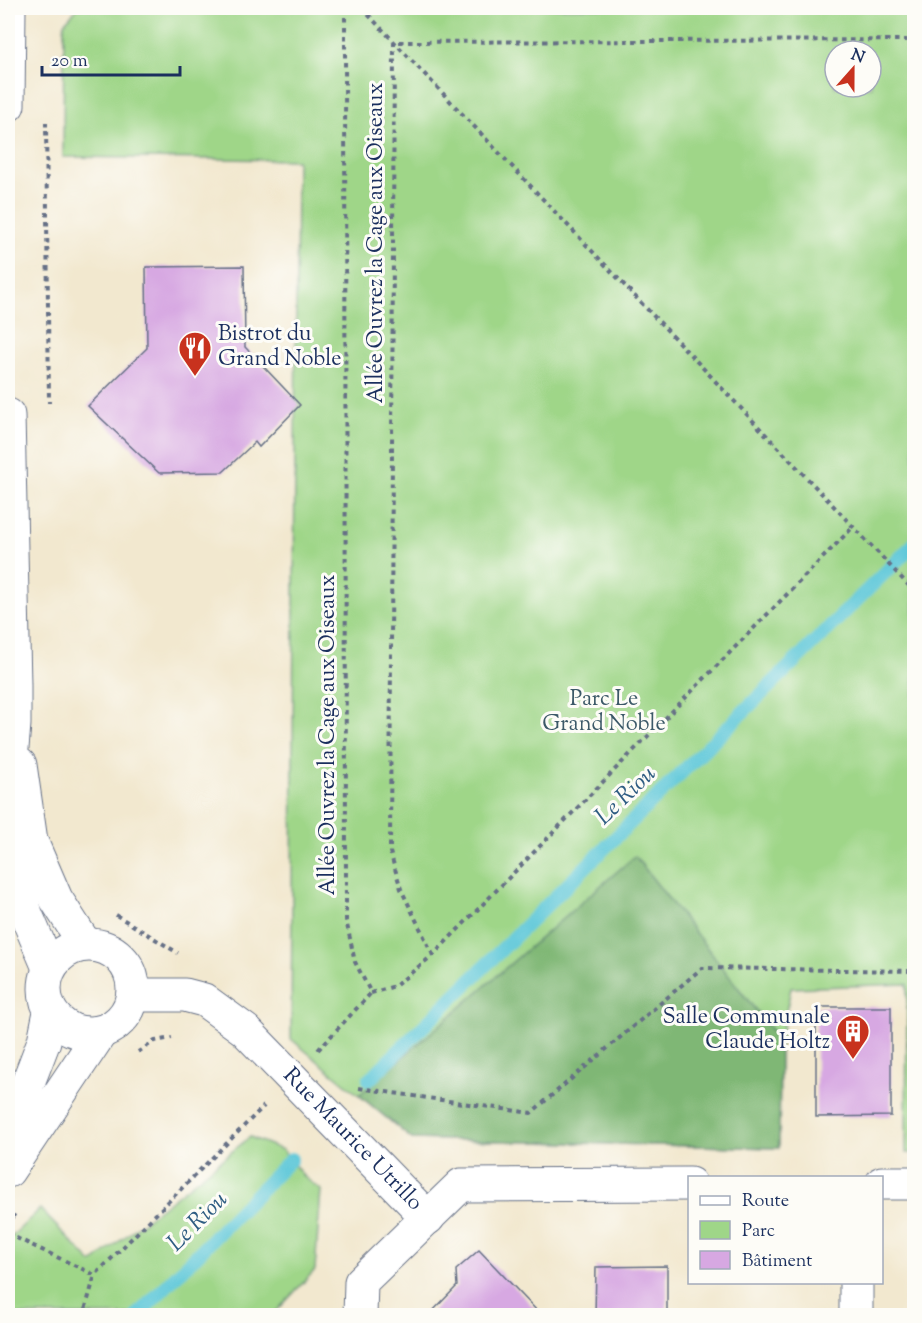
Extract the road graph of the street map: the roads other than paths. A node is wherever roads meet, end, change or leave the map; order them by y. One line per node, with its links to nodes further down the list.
1 (9, 8): 2 (street)
2 (8, 105)
3 (8, 415): 4 (street)
4 (14, 724): 5 (street); 7 (street)
5 (8, 797)
6 (8, 846): 8 (street)
7 (85, 944): 8 (street); 9 (street)
8 (49, 968): 10 (street)
9 (133, 995): 11 (street); 17 (street, Rue Maurice Utrillo)
10 (50, 1012): 11 (street); 12 (street)
11 (100, 1032): 13 (street)
12 (8, 1135)
13 (8, 1171)
14 (883, 1183): 15 (street)
15 (915, 1183)
16 (688, 1184): 17 (street, Rue Maurice Utrillo)
17 (428, 1218): 19 (street)
18 (856, 1284): 20 (street)
19 (360, 1316)
20 (856, 1316)

